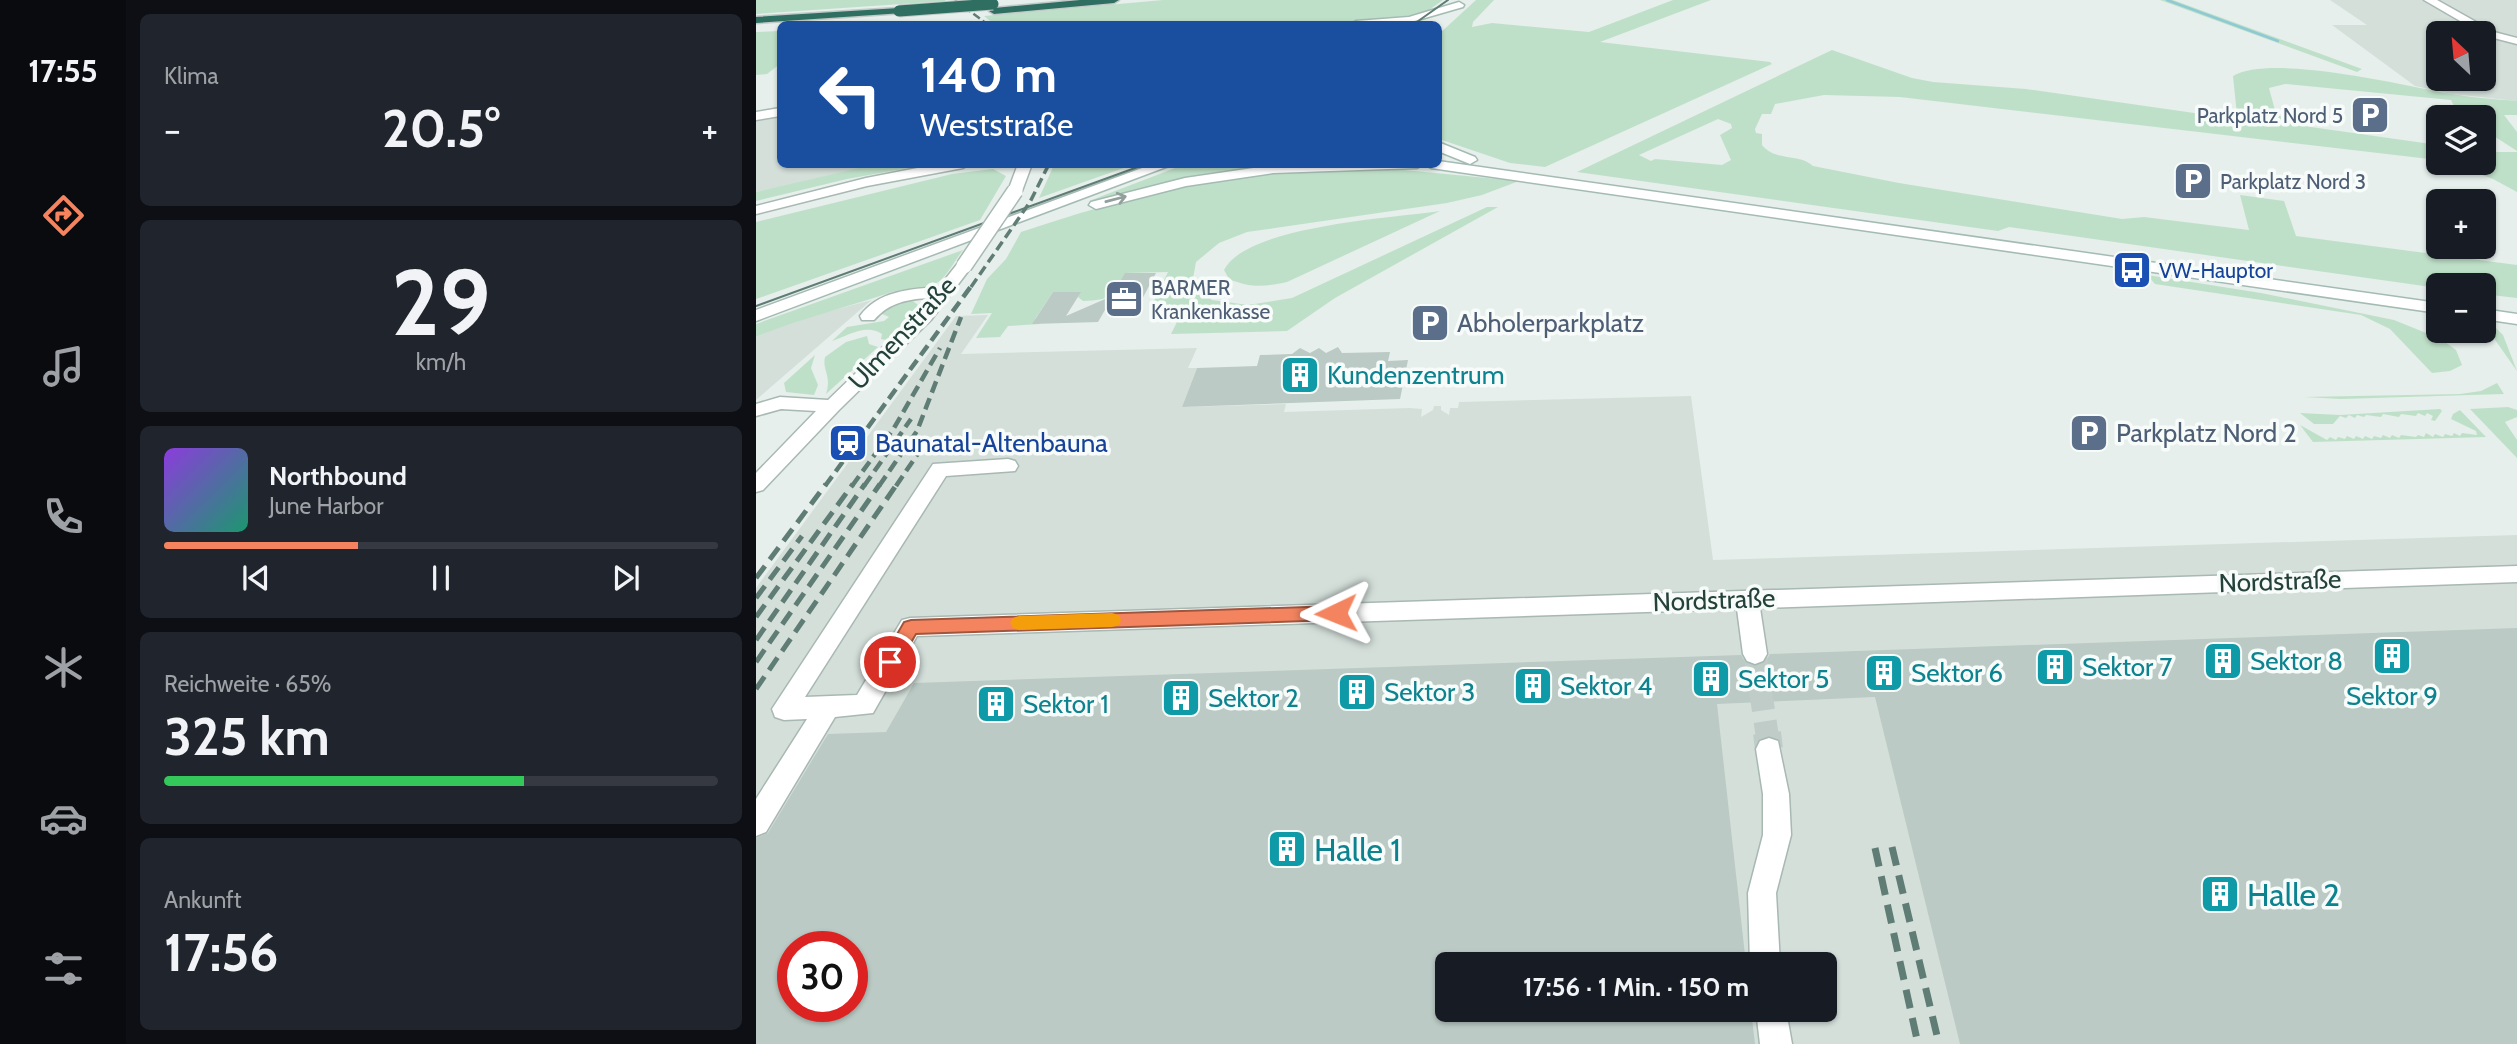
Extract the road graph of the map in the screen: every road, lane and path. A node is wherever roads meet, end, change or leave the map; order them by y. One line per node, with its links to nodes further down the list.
1 (1039, 0): 5 (highway)
2 (1114, 0): 5 (highway)
3 (2429, 0): 13 (main road)
4 (1462, 3): 9 (main road); 10 (main road)
5 (994, 7): 6 (highway)
6 (904, 14): 7 (highway); 8 (highway)
7 (756, 20)
8 (831, 21)
9 (1416, 21)
10 (1439, 21)
11 (777, 26): 12 (highway)
12 (756, 27)
13 (2517, 41)
14 (777, 112): 15 (main road)
15 (756, 116)
16 (1442, 148): 18 (main road)
17 (1442, 157): 18 (main road)
18 (1470, 160): 24 (main road)
19 (1442, 166): 24 (main road)
20 (941, 168): 25 (main road)
21 (1024, 168): 27 (main road, Ulmenstraße, bridge)
22 (1157, 168): 26 (main road)
23 (1293, 168): 26 (main road, one-way to 23)
24 (1591, 183): 28 (main road); 29 (main road)
25 (756, 210)
26 (1002, 227): 32 (main road)
27 (944, 292): 33 (main road); 36 (main road, Ulmenstraße)
28 (2426, 296)
29 (2426, 306)
30 (2496, 306): 31 (main road)
31 (2517, 309)
32 (756, 316)
33 (868, 316)
34 (2496, 316): 35 (main road)
35 (2517, 319)
36 (832, 406): 37 (main road); 39 (main road, Ulmenstraße)
37 (756, 410)
38 (1008, 467): 43 (main road)
39 (756, 485)
40 (2517, 573): 41 (main road, Nordstraße)
41 (1747, 599): 42 (main road); 43 (main road, Nordstraße)
42 (1755, 654)
43 (828, 707): 45 (main road)
44 (1769, 749): 46 (main road)
45 (756, 823)
46 (1764, 952)
47 (1773, 1022): 48 (main road)
48 (1776, 1044)

